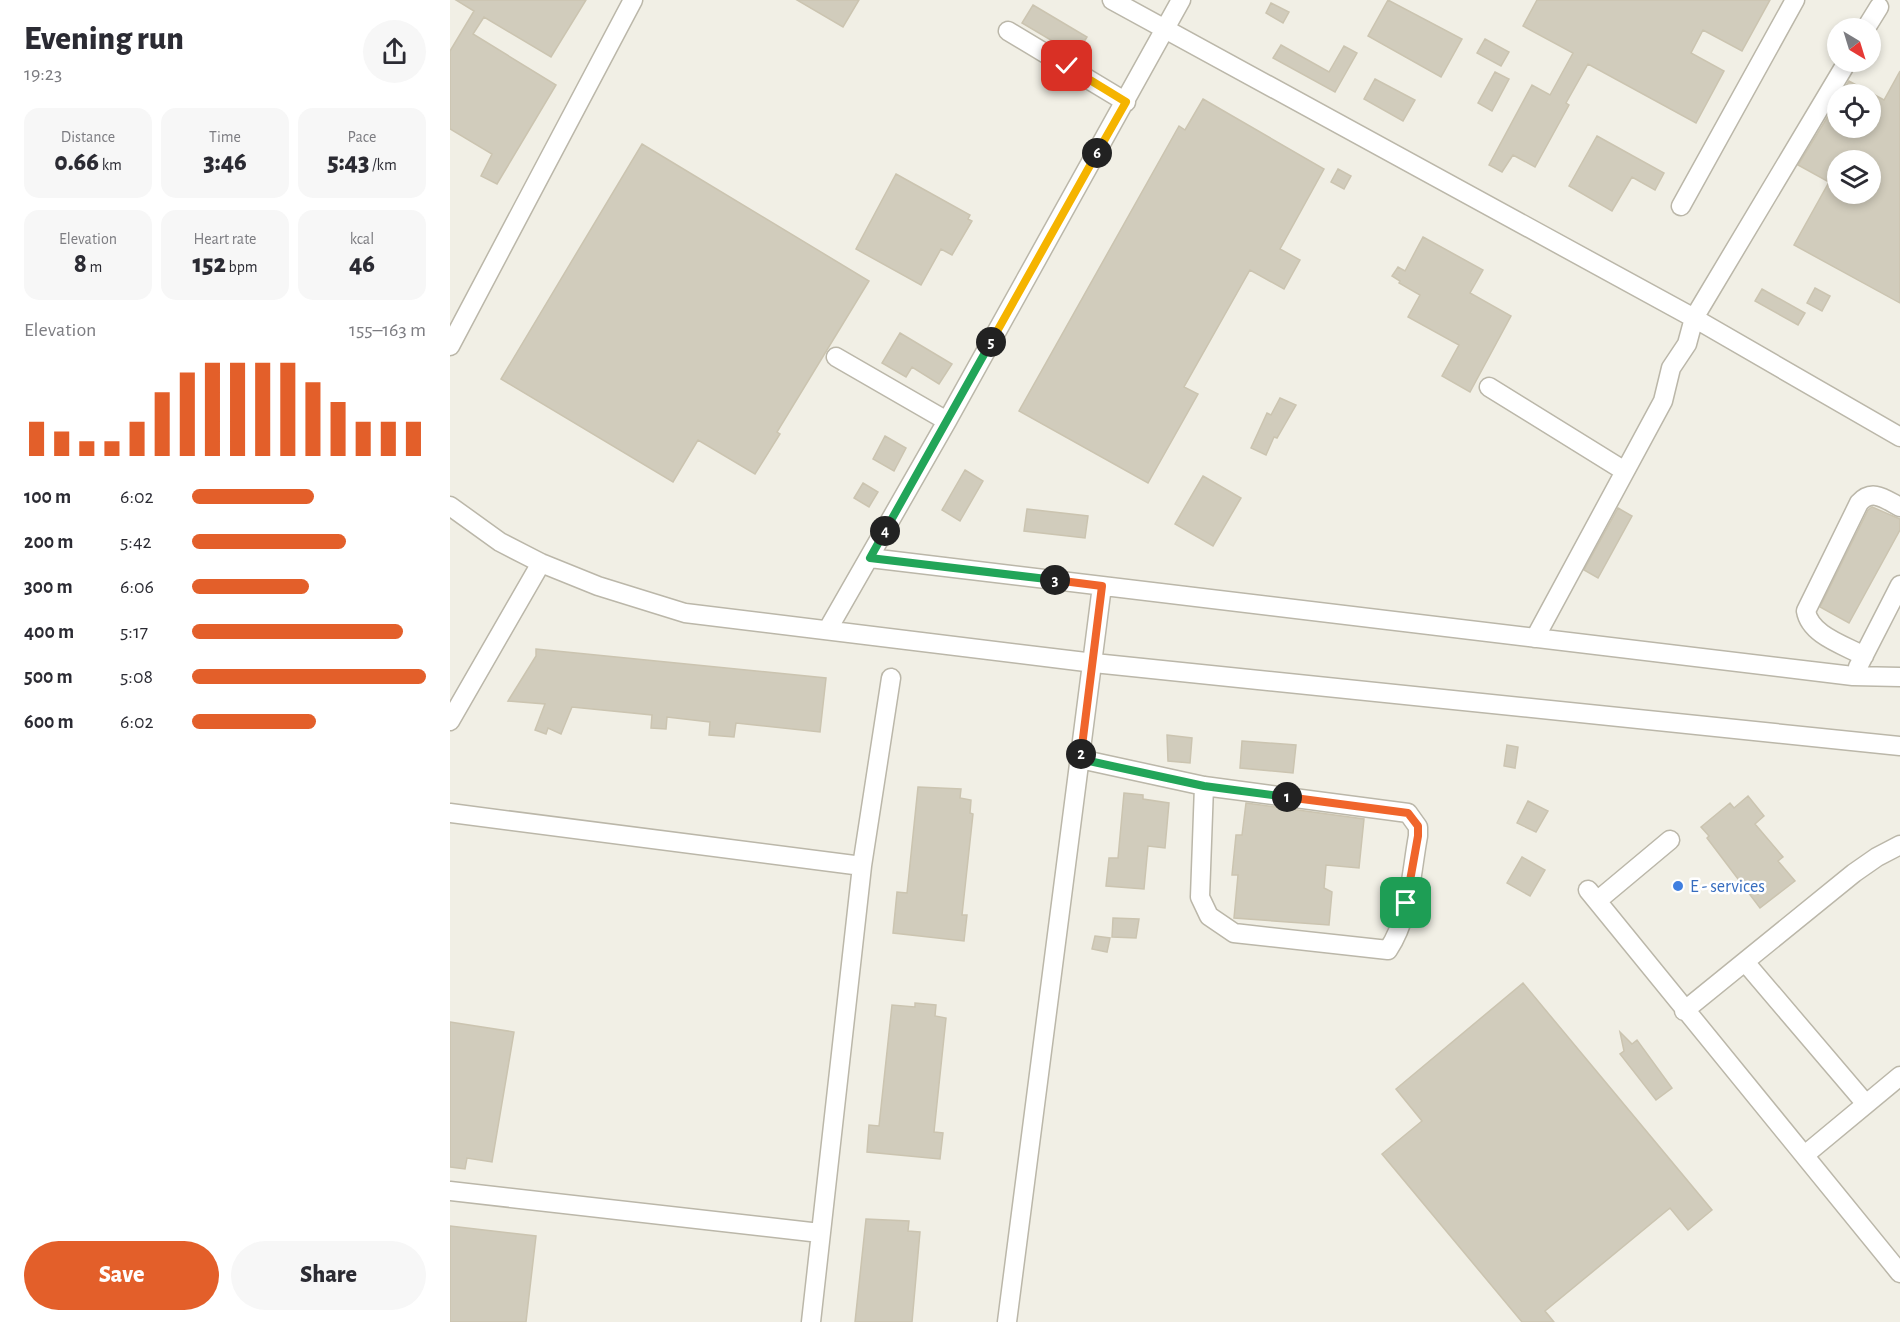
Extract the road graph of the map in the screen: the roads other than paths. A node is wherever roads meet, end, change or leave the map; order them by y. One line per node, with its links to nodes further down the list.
1 (633, 0): 13 (street)
2 (1112, 0): 8 (street)
3 (1181, 0): 8 (street)
4 (1795, 0): 11 (street)
5 (1879, 7): 6 (street)
6 (1872, 18)
7 (1008, 31): 10 (street)
8 (1164, 31): 10 (street); 12 (street)
9 (1841, 72): 12 (street)
10 (1126, 102): 16 (street)
11 (1682, 206)
12 (1694, 318): 17 (street); 18 (street)
13 (450, 346)
14 (836, 357): 16 (street)
15 (1489, 387): 18 (street)
16 (947, 421): 21 (street)
17 (1900, 437)
18 (1623, 470): 26 (street)
19 (450, 506): 22 (street)
20 (1900, 507): 27 (street)
21 (870, 558): 24 (street); 25 (street)
22 (541, 563): 25 (street); 32 (street)
23 (1900, 585): 27 (street)
24 (1102, 586): 26 (street); 28 (street)
25 (828, 629): 28 (street)
26 (1535, 638): 29 (street)
27 (1864, 656): 29 (street)
28 (1094, 663): 33 (street); 34 (street)
29 (1853, 676): 30 (street)
30 (1900, 677)
31 (891, 678): 39 (street)
32 (450, 721)
33 (1900, 746)
34 (1080, 759): 35 (street); 49 (street)
35 (1204, 786): 35 (street)
36 (450, 813): 39 (street)
37 (1670, 840): 41 (street)
38 (1900, 845): 40 (street)
39 (862, 866): 46 (street)
40 (1745, 962): 41 (street); 43 (street)
41 (1684, 1011): 44 (street)
42 (1900, 1076): 43 (street)
43 (1866, 1104): 44 (street)
44 (1806, 1154): 47 (street)
45 (450, 1191): 46 (street)
46 (820, 1233): 48 (street)
47 (1900, 1273)
48 (811, 1322)
49 (1007, 1322)

